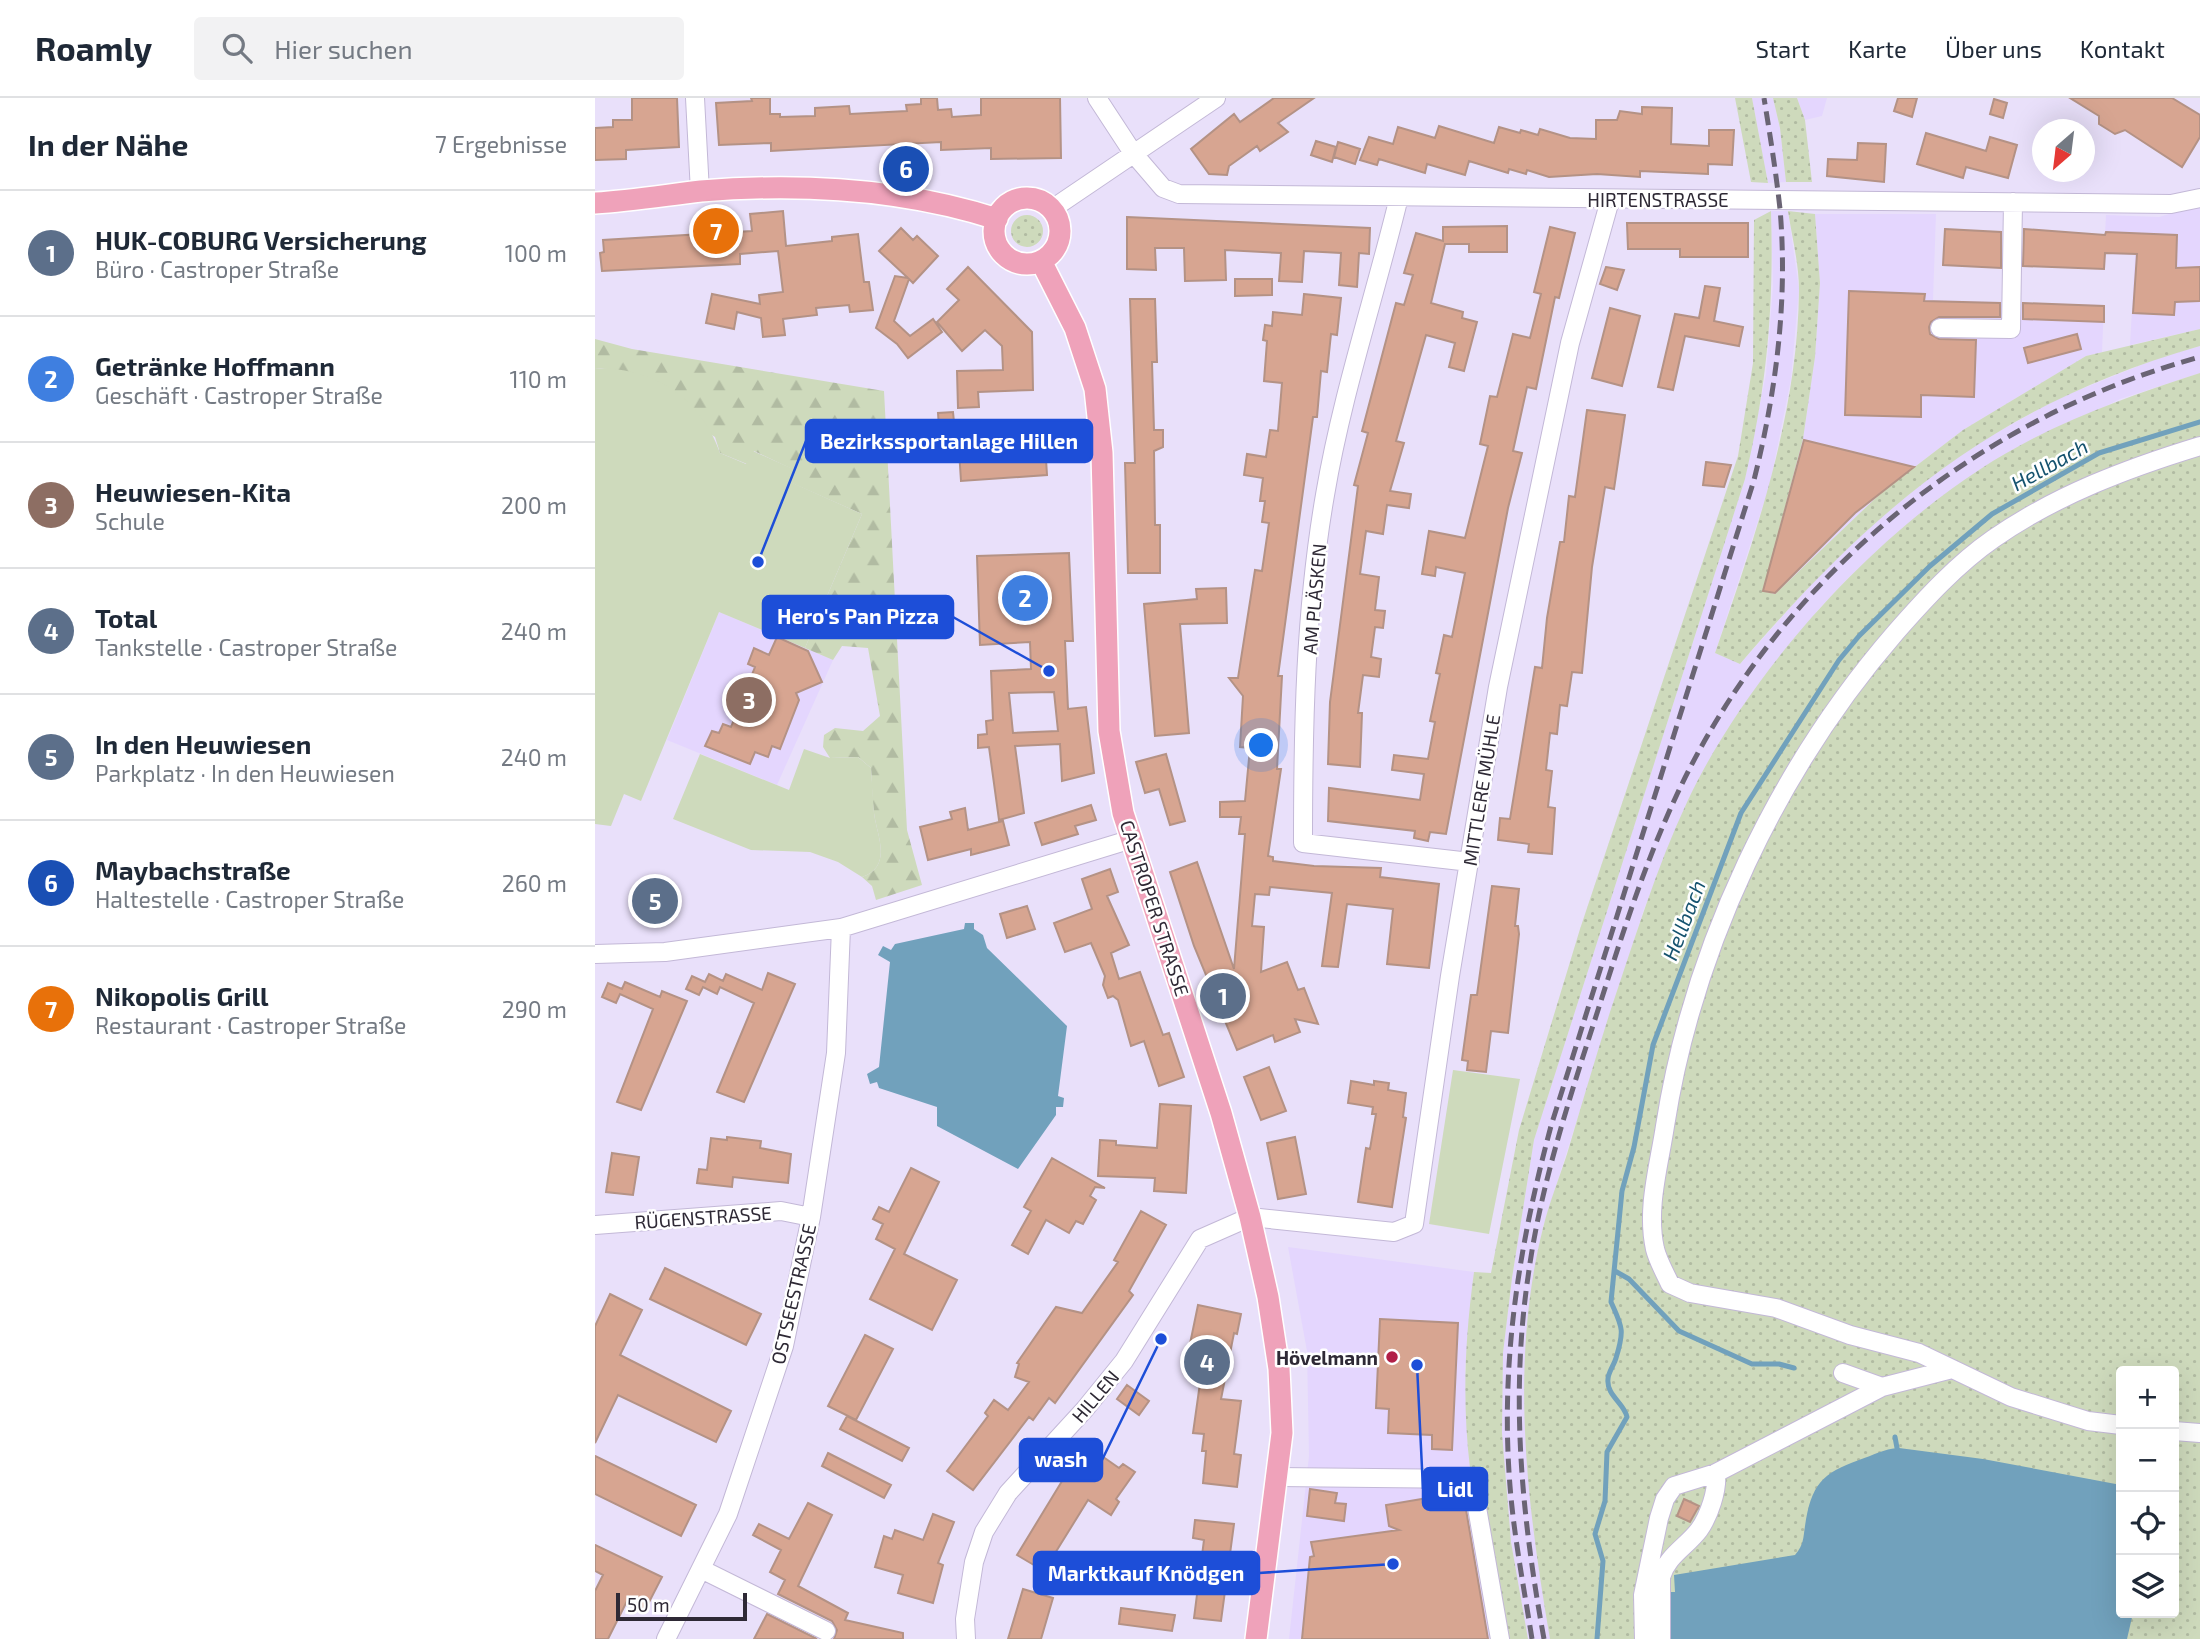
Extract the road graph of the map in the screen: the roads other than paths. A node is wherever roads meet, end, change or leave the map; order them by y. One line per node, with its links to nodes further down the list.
1 (695, 98): 5 (street)
2 (1097, 98): 4 (street, HIRTENSTRASSE)
3 (1216, 98): 4 (street)
4 (1133, 153): 6 (street, HIRTENSTRASSE); 11 (street)
5 (700, 192): 10 (main road); 12 (main road)
6 (1399, 197): 8 (street, HIRTENSTRASSE); 17 (street, AM PLÄSKEN)
7 (2200, 198): 9 (street, HIRTENSTRASSE)
8 (1610, 200): 9 (street, HIRTENSTRASSE); 17 (street, MITTLERE MÜHLE)
9 (2014, 202): 14 (street)
10 (595, 203)
11 (1052, 209): 12 (main road); 13 (main road)
12 (997, 219): 13 (main road)
13 (1041, 261): 16 (main road, CASTROPER STRASSE)
14 (1940, 328)
15 (2200, 446): 23 (street)
16 (1132, 839): 18 (street); 21 (main road, CASTROPER STRASSE)
17 (1469, 862): 21 (street, MITTLERE MÜHLE)
18 (841, 928): 19 (street); 20 (street, OSTSEESTRASSE)
19 (595, 954)
20 (811, 1217): 22 (street, RÜGENSTRASSE); 31 (street, OSTSEESTRASSE)
21 (1250, 1217): 30 (main road, CASTROPER STRASSE); 35 (street, HILLEN)
22 (595, 1225)
23 (1952, 1369): 25 (street); 26 (street)
24 (1843, 1373): 25 (street)
25 (1882, 1387): 29 (street)
26 (2116, 1424)
27 (2179, 1431): 28 (street)
28 (2200, 1433)
29 (1716, 1473): 32 (street); 32 (street)
30 (1277, 1476): 36 (main road, CASTROPER STRASSE); 37 (street)
31 (701, 1569): 33 (street); 34 (street, OSTSEESTRASSE)
32 (1655, 1575): 38 (street); 39 (street)
33 (826, 1631)
34 (666, 1639)
35 (966, 1639)
36 (1256, 1639)
37 (1500, 1639)
38 (1644, 1639)
39 (1661, 1639)

